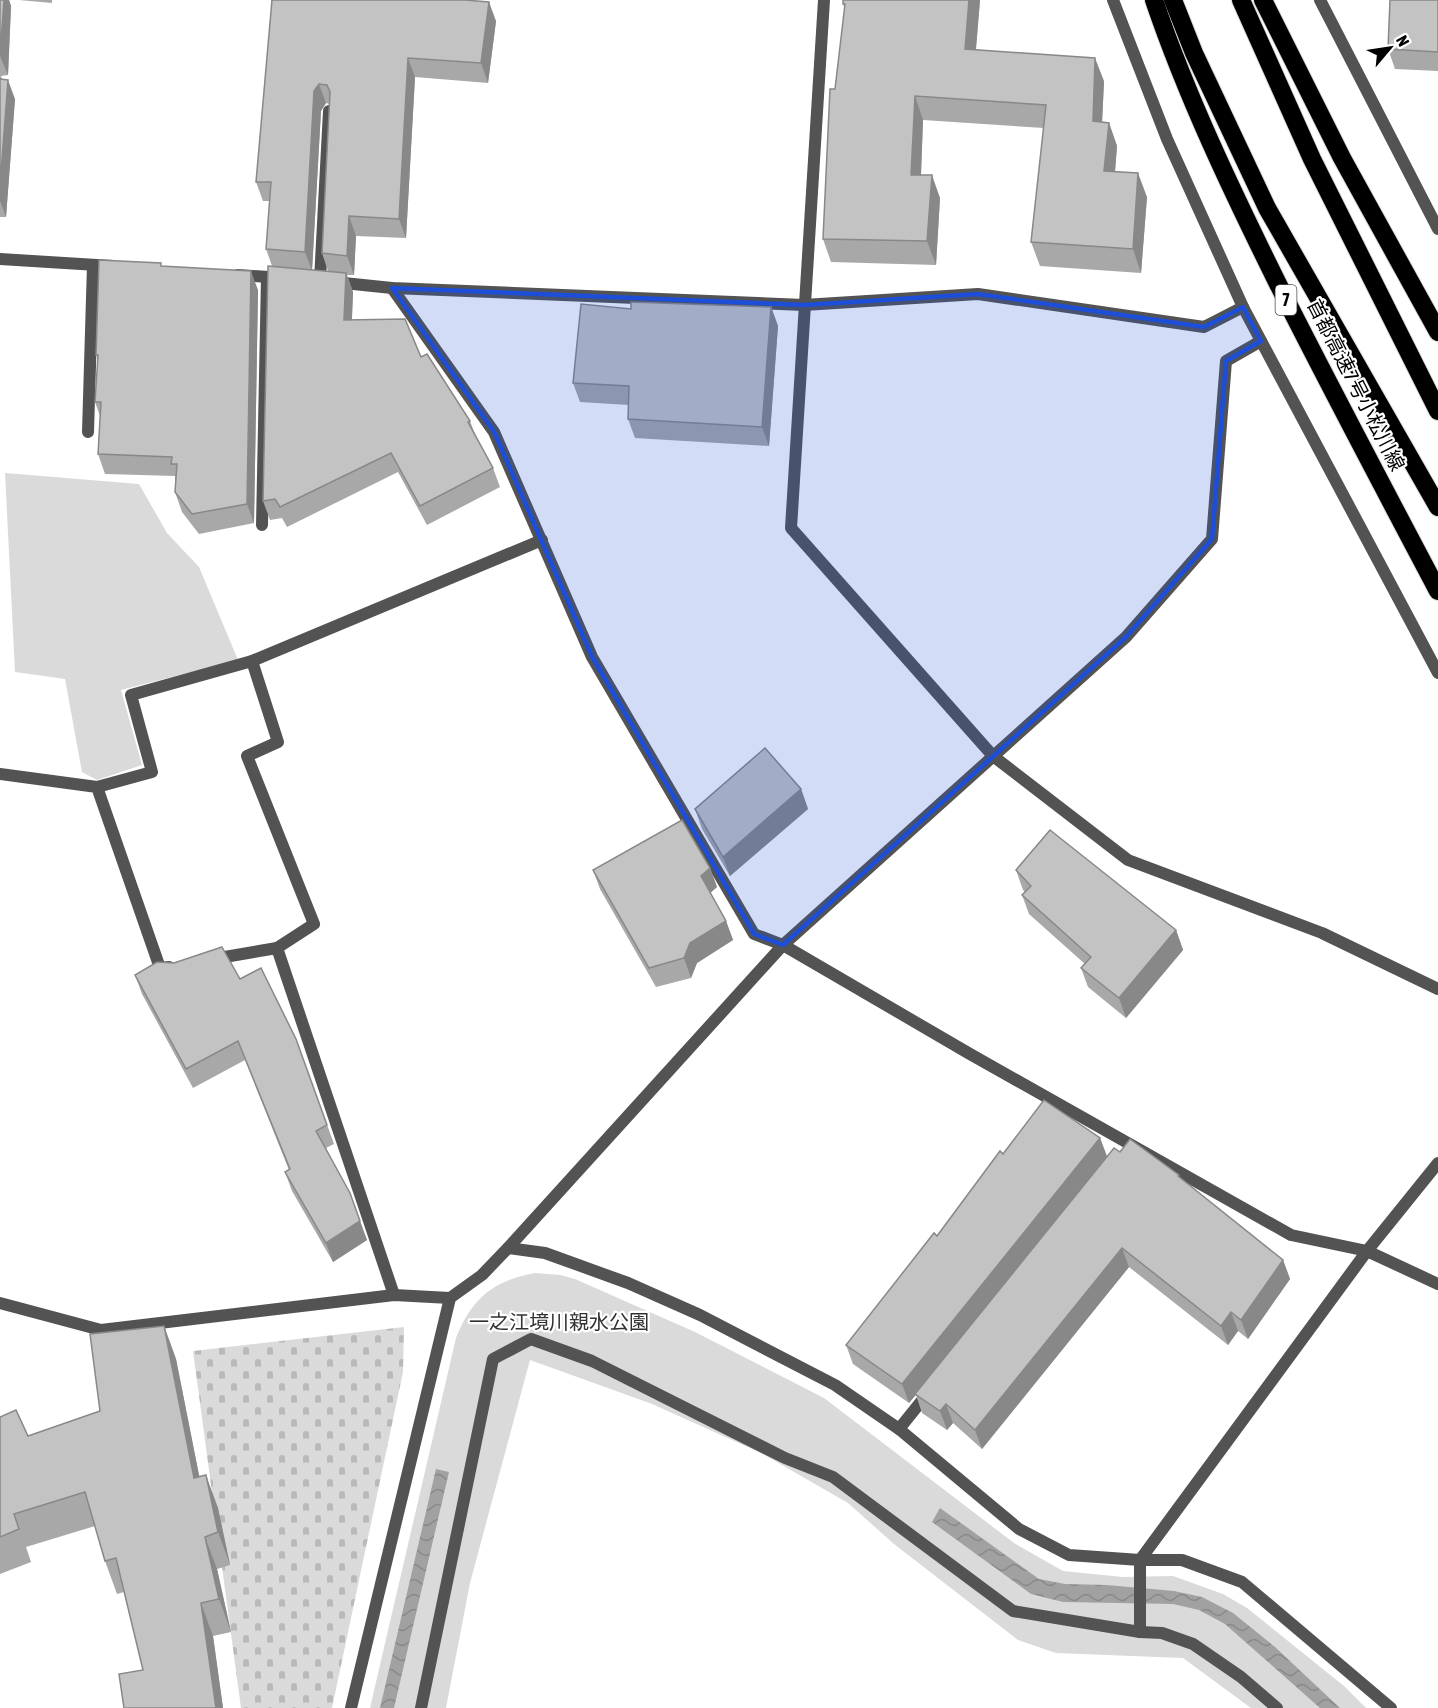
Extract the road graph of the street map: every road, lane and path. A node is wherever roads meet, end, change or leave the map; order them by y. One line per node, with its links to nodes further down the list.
1 (824, 0): 17 (street)
2 (1113, 0): 18 (street)
3 (1154, 0): 26 (highway, 首都高速7号小松川線 / 7)
4 (1173, 0): 23 (highway)
5 (1241, 0): 21 (highway)
6 (1263, 0): 19 (highway)
7 (1320, 0): 9 (street)
8 (329, 111): 15 (street)
9 (1438, 229)
10 (0, 259): 11 (street)
11 (93, 265): 12 (street); 22 (street)
12 (122, 267)
13 (221, 274): 14 (street)
14 (267, 277): 15 (street); 24 (street)
15 (310, 280): 16 (street)
16 (392, 288): 17 (street); 25 (street)
17 (804, 305): 18 (street); 29 (street)
18 (1243, 307): 20 (street)
19 (1438, 332)
20 (1261, 341): 28 (street); 29 (street)
21 (1438, 411)
22 (87, 432)
23 (1438, 507)
24 (262, 525)
25 (542, 540): 27 (street); 32 (street)
26 (1438, 591)
27 (252, 661): 31 (street); 33 (street)
28 (1438, 673)
29 (993, 756): 32 (street); 34 (street)
30 (0, 774): 31 (street)
31 (97, 788): 33 (street)
32 (783, 945): 36 (street); 37 (street)
33 (277, 948): 39 (street)
34 (1438, 989)
35 (1438, 1163): 37 (street)
36 (508, 1248): 40 (street); 43 (street)
37 (1367, 1251): 38 (street); 44 (street)
38 (1438, 1284)
39 (394, 1295): 40 (street); 41 (street)
40 (450, 1298): 46 (street)
41 (0, 1303)
42 (936, 1383): 43 (street)
43 (899, 1429): 44 (street)
44 (1140, 1560): 45 (street); 49 (street)
45 (1140, 1632): 47 (street); 48 (street)
46 (351, 1708)
47 (421, 1708)
48 (1277, 1708)
49 (1391, 1708)

